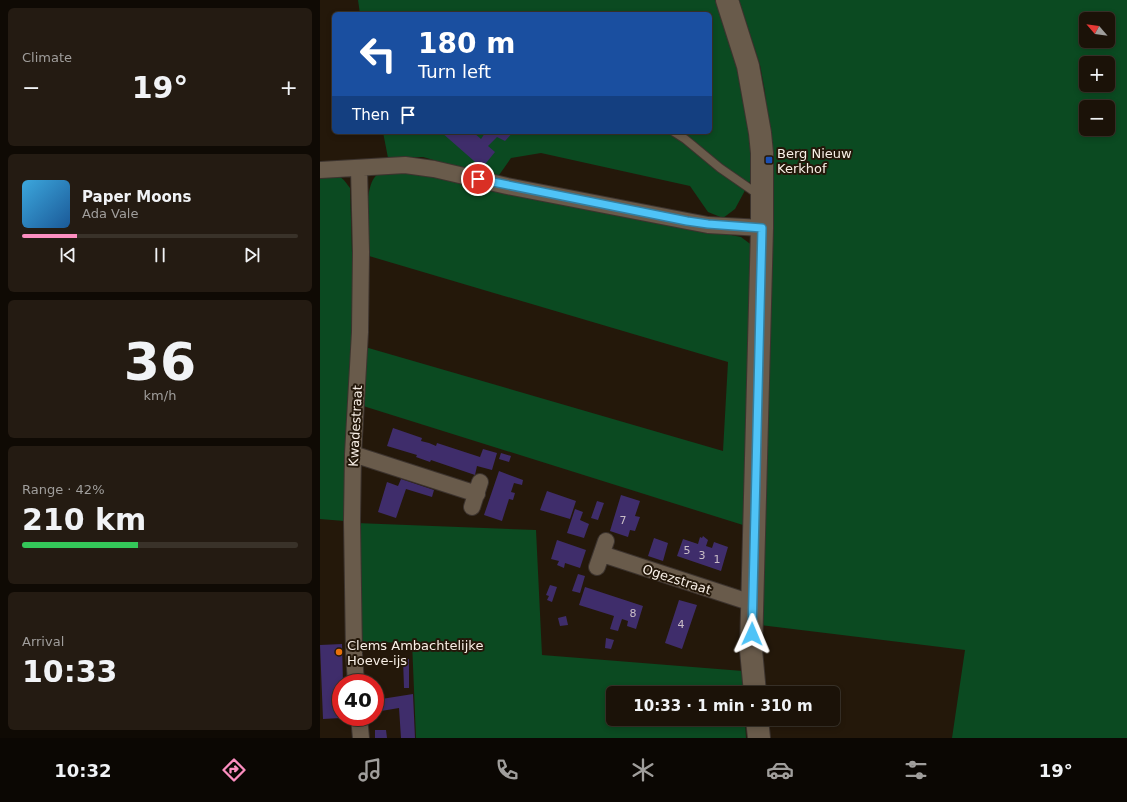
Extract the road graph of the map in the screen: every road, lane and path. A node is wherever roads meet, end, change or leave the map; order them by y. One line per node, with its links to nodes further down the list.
1 (727, 0): 5 (street)
2 (677, 134): 5 (lane)
3 (359, 169): 4 (street); 6 (street); 7 (street, Kwadestraat)
4 (320, 170)
5 (763, 198): 6 (street)
6 (762, 228): 10 (street)
7 (353, 454): 8 (street); 11 (street, Kwadestraat)
8 (476, 494)
9 (602, 554): 10 (street, Ogezstraat)
10 (752, 603): 12 (street)
11 (355, 674)
12 (754, 686)
13 (360, 726): 15 (street)
14 (758, 726): 16 (street)
15 (361, 738)
16 (759, 738)

